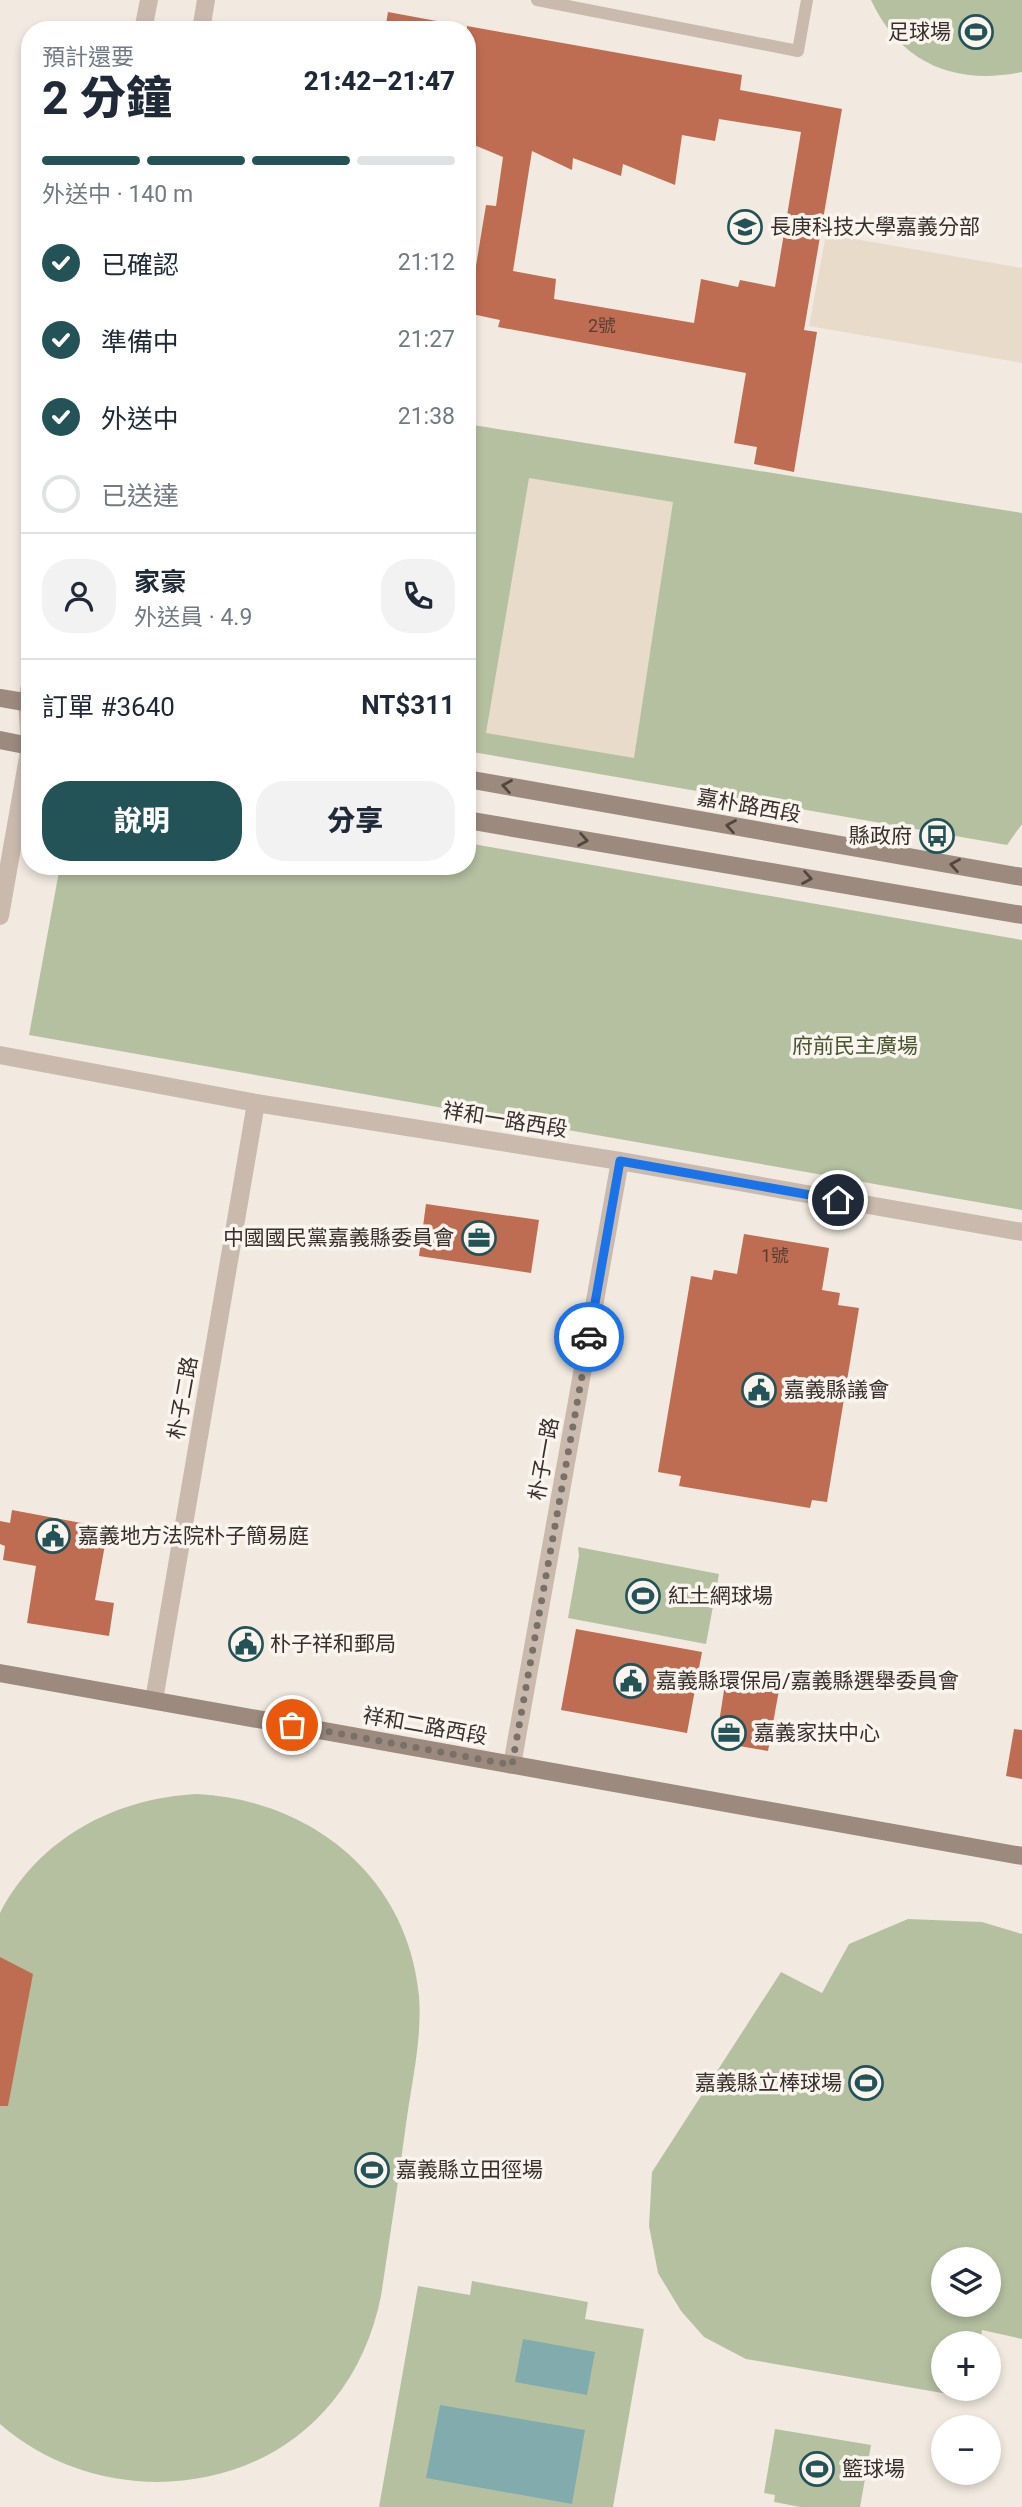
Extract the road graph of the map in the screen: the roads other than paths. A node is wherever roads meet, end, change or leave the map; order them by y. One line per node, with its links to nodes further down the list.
1 (149, 0): 5 (street)
2 (206, 0): 6 (street)
3 (537, 0): 4 (lane)
4 (807, 0)
5 (145, 21)
6 (202, 21)
7 (21, 697): 8 (main road)
8 (0, 698)
9 (0, 740): 10 (main road)
10 (21, 744)
11 (476, 781): 14 (main road, 嘉朴路西段, one-way to 11)
12 (21, 791): 15 (street)
13 (476, 822): 16 (main road, one-way to 16)
14 (1022, 877)
15 (3, 881): 17 (street)
16 (1022, 915)
17 (0, 916)
18 (0, 1055): 19 (street, 祥和一路西段)
19 (256, 1103): 20 (street, 祥和一路西段); 23 (street, 朴子二路)
20 (620, 1161): 21 (street, 祥和一路西段); 24 (street, 朴子一路)
21 (1022, 1232)
22 (0, 1673): 23 (main road, 祥和二路西段)
23 (154, 1700): 24 (main road, 祥和二路西段)
24 (512, 1765): 25 (main road, 祥和二路西段)
25 (1022, 1856)

